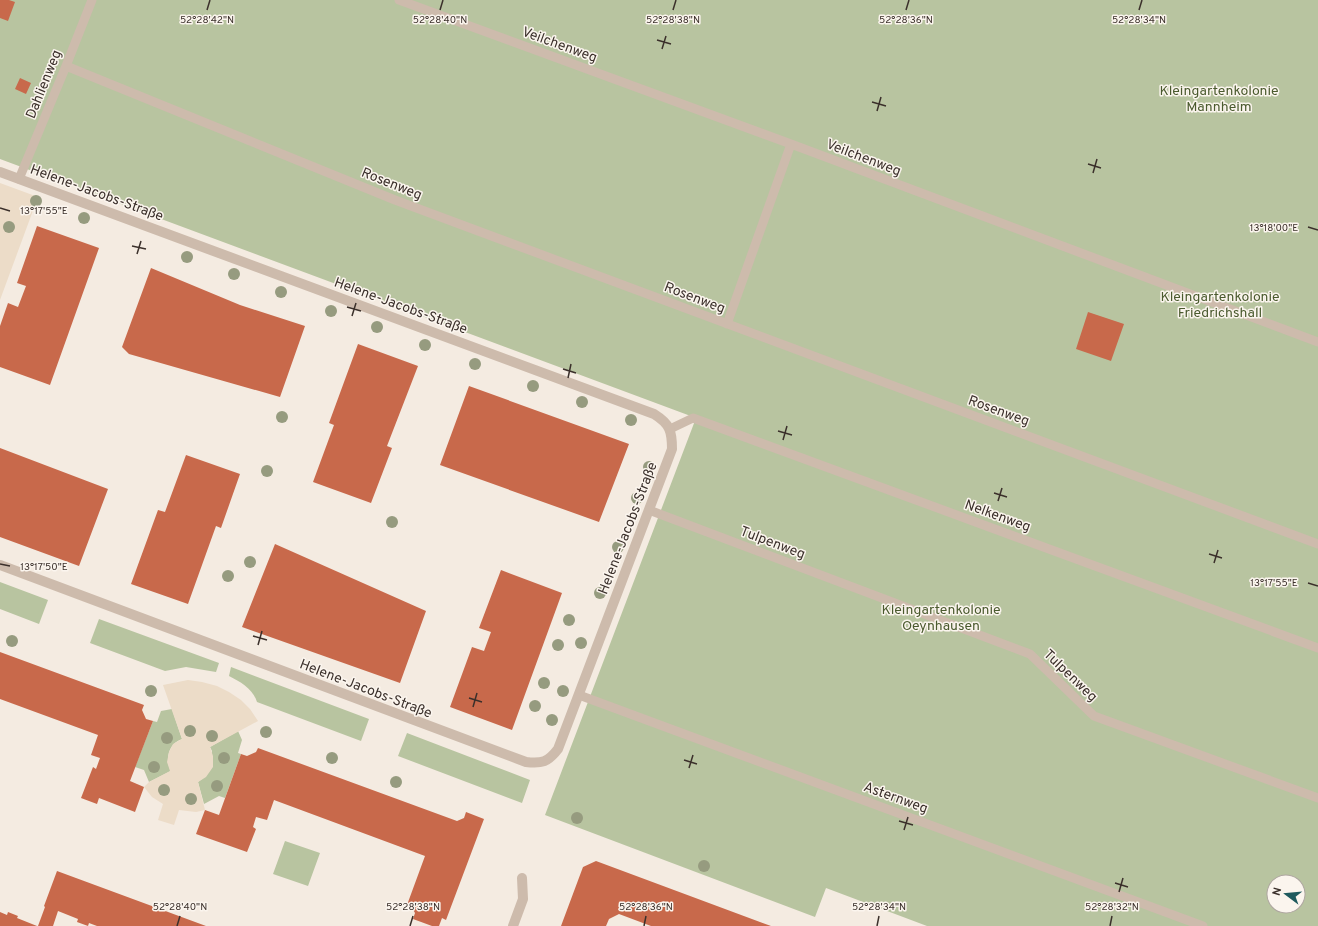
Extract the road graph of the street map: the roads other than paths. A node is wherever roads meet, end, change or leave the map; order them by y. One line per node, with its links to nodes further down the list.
1 (92, 0): 3 (lane, Dahlienweg)
2 (399, 0): 4 (lane, Veilchenweg)
3 (66, 66): 6 (lane, Dahlienweg); 7 (lane, Rosenweg)
4 (791, 144): 7 (lane); 8 (lane, Veilchenweg)
5 (0, 172): 6 (street, Helene-Jacobs-Straße)
6 (19, 179): 9 (street, Helene-Jacobs-Straße)
7 (727, 324): 11 (lane, Rosenweg)
8 (1318, 342)
9 (670, 430): 10 (street, Helene-Jacobs-Straße); 13 (lane, Nelkenweg)
10 (649, 510): 14 (street, Helene-Jacobs-Straße); 15 (lane, Tulpenweg)
11 (1318, 544)
12 (0, 566): 14 (street, Helene-Jacobs-Straße)
13 (1318, 648)
14 (579, 695): 18 (lane, Asternweg)
15 (1318, 798)
16 (522, 878): 17 (street)
17 (513, 926)
18 (1203, 926)

